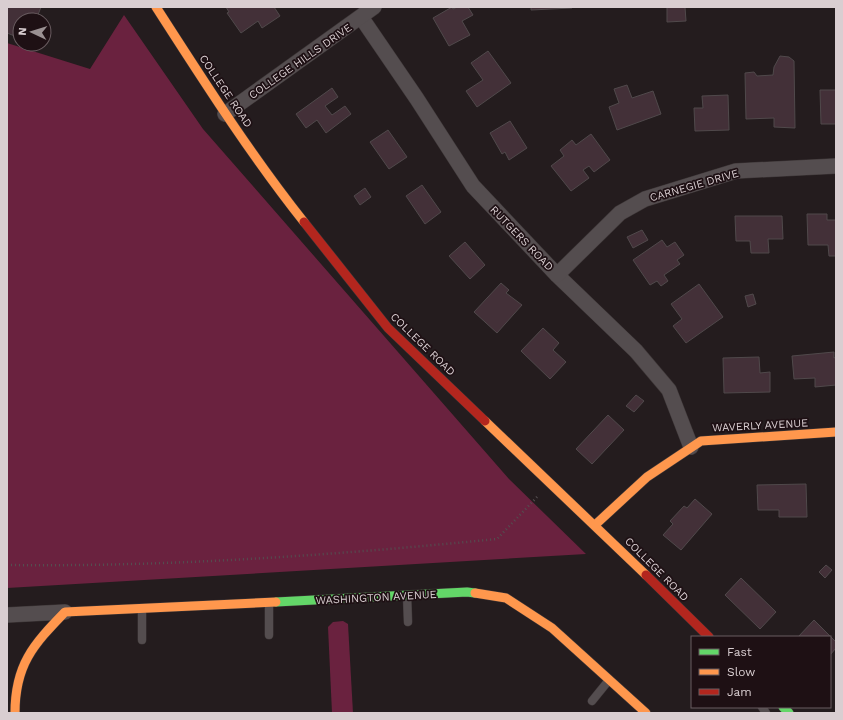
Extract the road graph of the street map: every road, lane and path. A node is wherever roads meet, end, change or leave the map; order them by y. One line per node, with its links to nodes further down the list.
1 (156, 7): 4 (street, COLLEGE ROAD)
2 (374, 7): 3 (street, COLLEGE HILLS DRIVE)
3 (361, 18): 4 (street, COLLEGE HILLS DRIVE); 6 (street, RUTGERS ROAD)
4 (225, 114): 9 (street, COLLEGE ROAD)
5 (836, 166): 6 (street, CARNEGIE DRIVE)
6 (558, 275): 8 (street, RUTGERS ROAD)
7 (836, 432): 8 (street, WAVERLY AVENUE)
8 (691, 447): 10 (street, WAVERLY AVENUE)
9 (550, 482): 10 (street, COLLEGE ROAD); 11 (path)
10 (595, 525): 19 (street, COLLEGE ROAD)
11 (7, 566)
12 (407, 595): 13 (street, WASHINGTON AVENUE); 17 (lane); 21 (street, WASHINGTON AVENUE)
13 (269, 603): 14 (street, WASHINGTON AVENUE); 18 (lane)
14 (142, 609): 15 (street, WASHINGTON AVENUE); 20 (lane)
15 (65, 612): 16 (street, WASHINGTON AVENUE); 23 (street)
16 (7, 615)
17 (408, 622)
18 (269, 635)
19 (708, 636)
20 (142, 640)
21 (610, 680): 22 (lane); 24 (street, WASHINGTON AVENUE)
22 (592, 700)
23 (15, 713)
24 (646, 713)

